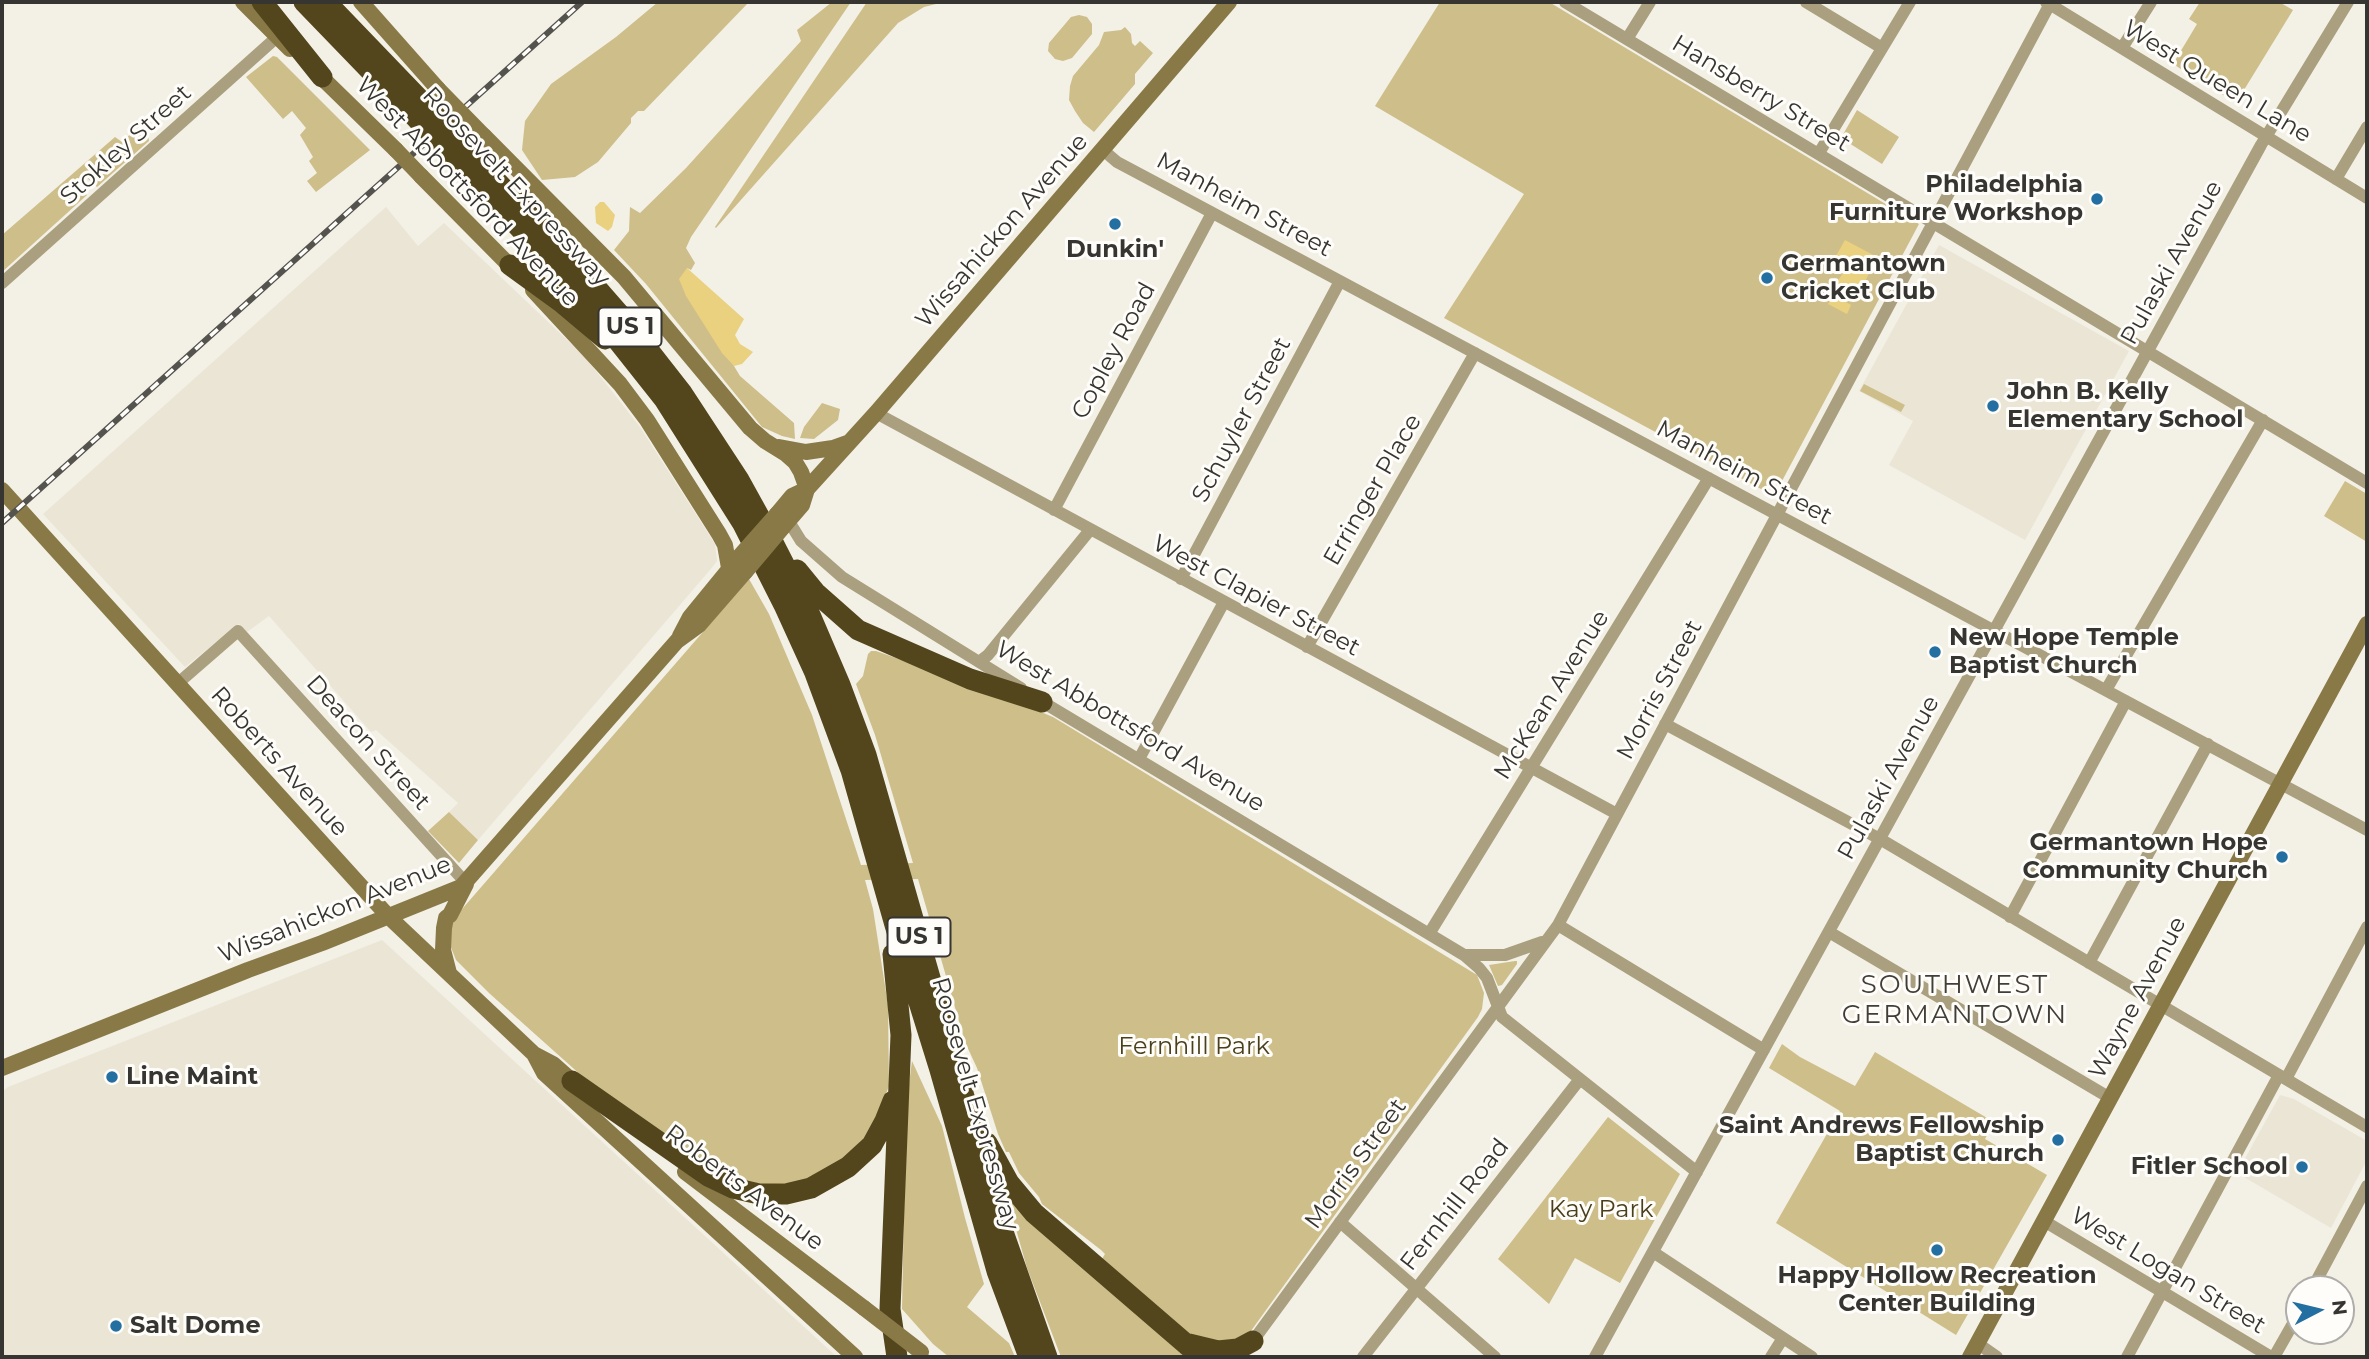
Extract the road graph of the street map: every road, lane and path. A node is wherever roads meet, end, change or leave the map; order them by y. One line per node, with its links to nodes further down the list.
1 (243, 2): 15 (street, West Abbottsford Avenue)
2 (262, 2): 20 (highway)
3 (304, 2): 21 (highway, Roosevelt Expressway / US 1)
4 (326, 2): 17 (highway, Roosevelt Expressway / US 1)
5 (344, 2): 17 (highway)
6 (361, 2): 21 (street, West Abbottsford Avenue)
7 (1229, 2): 24 (street, Wissahickon Avenue)
8 (1565, 2): 16 (street, Hansberry Street)
9 (1650, 2): 16 (street)
10 (1807, 2): 18 (street)
11 (1910, 2): 18 (street)
12 (2151, 2): 19 (street)
13 (2348, 2): 23 (street, Pulaski Avenue)
14 (2049, 3): 19 (street, West Queen Lane); 30 (street, Morris Street)
15 (278, 37): 20 (street, West Abbottsford Avenue); 33 (street, Stokley Street)
16 (1627, 39): 26 (street, Hansberry Street)
17 (369, 45): 21 (highway, Roosevelt Expressway / US 1)
18 (1882, 48): 26 (street)
19 (2122, 48): 23 (street, West Queen Lane)
20 (322, 78): 31 (street, West Abbottsford Avenue, bridge)
21 (427, 105): 25 (highway, Roosevelt Expressway / US 1, bridge); 40 (street, West Abbottsford Avenue, bridge)
22 (2367, 127): 27 (street)
23 (2266, 136): 27 (street, West Queen Lane); 34 (street, Pulaski Avenue)
24 (1103, 150): 29 (street, Manheim Street); 37 (street, Wissahickon Avenue)
25 (460, 153): 36 (highway, Roosevelt Expressway / US 1); 49 (highway, Roosevelt Expressway / US 1)
26 (1819, 153): 30 (street, Hansberry Street)
27 (2336, 179): 28 (street, West Queen Lane)
28 (2367, 198)
29 (1212, 213): 32 (street, Manheim Street); 45 (street, Copley Road)
30 (1933, 222): 34 (street, Hansberry Street); 46 (street, Morris Street)
31 (510, 265): 36 (highway); 50 (street, West Abbottsford Avenue)
32 (1340, 281): 35 (street, Manheim Street); 51 (street, Schuyler Street)
33 (2, 283)
34 (2148, 351): 38 (street, Hansberry Street); 54 (street, Pulaski Avenue)
35 (1475, 353): 41 (street, Manheim Street); 55 (street, Erringer Place)
36 (642, 370): 70 (highway, Roosevelt Expressway / US 1)
37 (876, 413): 39 (street, Wissahickon Avenue); 45 (street, West Clapier Street)
38 (2263, 420): 42 (street, Hansberry Street); 59 (street)
39 (849, 443): 40 (street); 43 (street, Wissahickon Avenue)
40 (773, 445): 43 (street, West Abbottsford Avenue)
41 (1709, 478): 46 (street, Manheim Street); 65 (street, McKean Avenue)
42 (2367, 483)
43 (807, 489): 47 (street, Wissahickon Avenue)
44 (2, 490): 58 (street, Roberts Avenue)
45 (1054, 510): 48 (street, West Clapier Street)
46 (1777, 514): 54 (street, Manheim Street); 62 (street, Morris Street)
47 (783, 520): 50 (street, Wissahickon Avenue, bridge); 56 (street, West Abbottsford Avenue)
48 (1090, 530): 51 (street, West Clapier Street); 56 (street)
49 (776, 548): 57 (highway); 91 (highway, Roosevelt Expressway / US 1)
50 (738, 566): 71 (street, Wissahickon Avenue)
51 (1181, 579): 52 (street, West Clapier Street)
52 (1224, 602): 55 (street, West Clapier Street); 64 (street)
53 (2367, 624): 66 (street, Wayne Avenue)
54 (1994, 630): 59 (street, Manheim Street); 69 (street, Pulaski Avenue)
55 (1307, 647): 65 (street, West Clapier Street)
56 (979, 662): 57 (highway); 61 (street, West Abbottsford Avenue)
57 (946, 668): 61 (highway)
58 (177, 684): 71 (street, Deacon Street); 72 (street, Roberts Avenue)
59 (2106, 690): 60 (street, Manheim Street)
60 (2126, 701): 63 (street, Manheim Street); 73 (street)
61 (1042, 702): 64 (street, West Abbottsford Avenue)
62 (1665, 724): 67 (street, Morris Street); 69 (street)
63 (2208, 744): 66 (street, Manheim Street); 80 (street)
64 (1139, 760): 77 (street, West Abbottsford Avenue)
65 (1531, 768): 67 (street, West Clapier Street); 77 (street, McKean Avenue)
66 (2281, 783): 68 (street, Manheim Street); 82 (street, Wayne Avenue)
67 (1617, 814): 74 (street, Morris Street)
68 (2367, 830)
69 (1880, 839): 73 (street); 76 (street, Pulaski Avenue)
70 (883, 880): 87 (highway); 111 (highway, Roosevelt Expressway / US 1)
71 (466, 883): 72 (street, Wissahickon Avenue); 81 (street)
72 (389, 917): 81 (street, Roberts Avenue); 86 (street, Wissahickon Avenue)
73 (2010, 917): 80 (street)
74 (1558, 925): 78 (street, Morris Street); 84 (street)
75 (2367, 927): 88 (street)
76 (1829, 932): 84 (street, Pulaski Avenue); 92 (street)
77 (1429, 934): 79 (street, West Abbottsford Avenue)
78 (1546, 940): 79 (street); 83 (street, Morris Street)
79 (1464, 955): 83 (street, West Abbottsford Avenue)
80 (2089, 963): 82 (street)
81 (450, 976): 85 (street, Roberts Avenue)
82 (2161, 1004): 88 (street); 92 (street, Wayne Avenue)
83 (1496, 1006): 89 (street, West Abbottsford Avenue); 97 (street, Morris Street)
84 (1764, 1050): 94 (street, Pulaski Avenue)
85 (534, 1054): 90 (street, Roberts Avenue); 109 (street, Roberts Avenue)
86 (2, 1068)
87 (899, 1076): 90 (highway); 110 (highway)
88 (2282, 1077): 93 (street); 101 (street)
89 (1580, 1079): 94 (street, West Abbottsford Avenue); 100 (street, Fernhill Road)
90 (572, 1081): 108 (street, Roberts Avenue, bridge)
91 (962, 1090): 106 (highway); 112 (highway, Roosevelt Expressway / US 1)
92 (2110, 1098): 96 (street, Wayne Avenue)
93 (2367, 1127)
94 (1697, 1172): 98 (street, Pulaski Avenue)
95 (2367, 1186): 99 (street)
96 (2044, 1221): 101 (street, West Logan Street); 105 (street, Wayne Avenue)
97 (1340, 1222): 100 (street); 104 (street, Morris Street)
98 (1653, 1252): 103 (street); 115 (street, Pulaski Avenue)
99 (2319, 1275)
100 (1417, 1288): 107 (street); 113 (street, Fernhill Road)
101 (2163, 1292): 119 (street); 120 (street, West Logan Street)
102 (2285, 1336): 120 (street)
103 (1783, 1338): 116 (street); 117 (street)
104 (1248, 1349): 106 (highway)
105 (1973, 1350): 118 (street)
106 (1195, 1351)
107 (1480, 1352): 114 (street)
108 (924, 1355)
109 (855, 1357)
110 (897, 1357)
111 (1029, 1357)
112 (1047, 1357)
113 (1363, 1357)
114 (1495, 1357)
115 (1595, 1357)
116 (1771, 1357)
117 (1812, 1357)
118 (1997, 1357)
119 (2127, 1357)
120 (2272, 1357)

